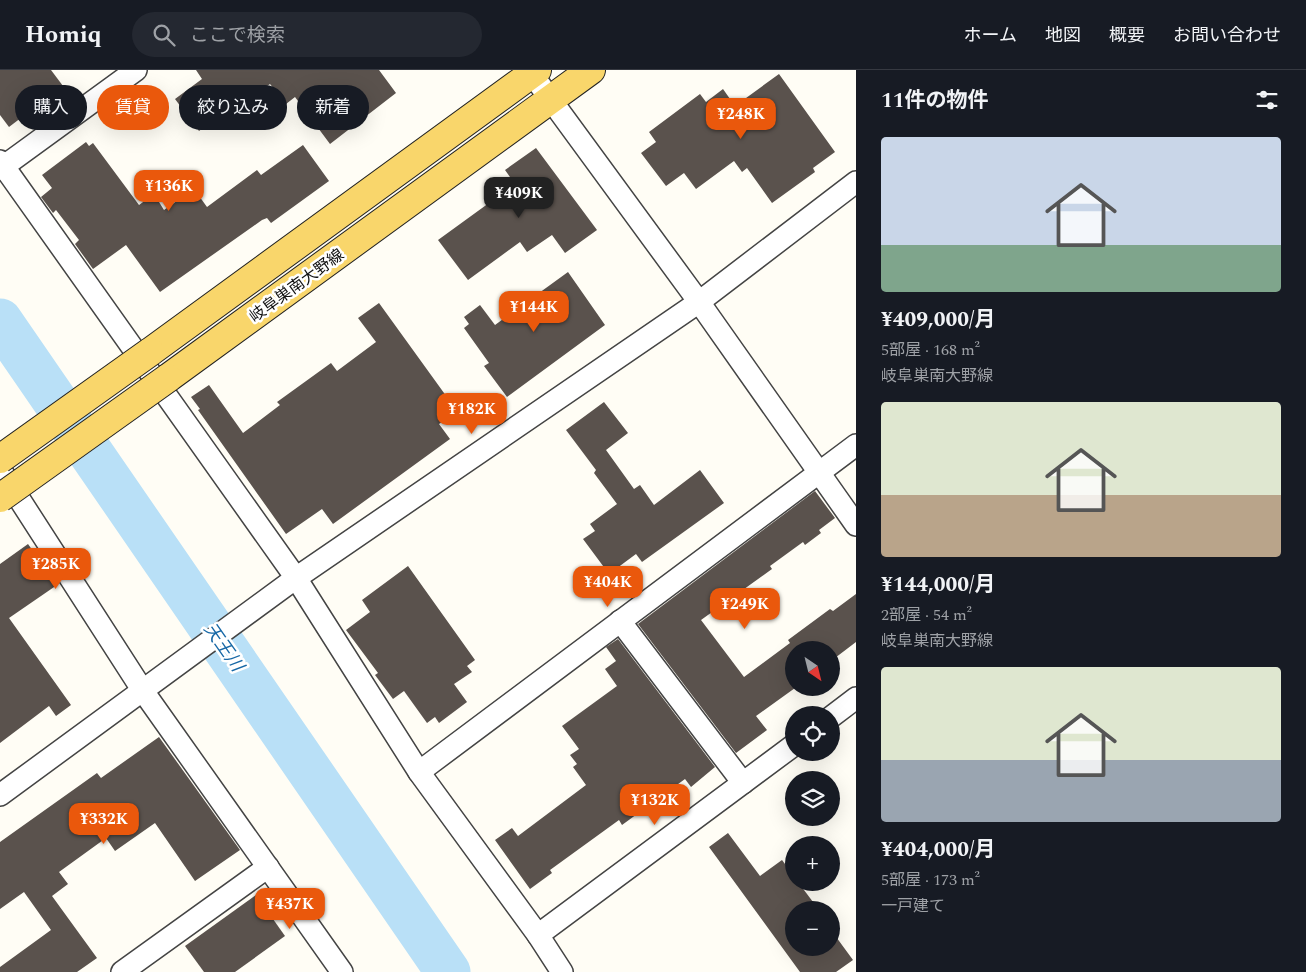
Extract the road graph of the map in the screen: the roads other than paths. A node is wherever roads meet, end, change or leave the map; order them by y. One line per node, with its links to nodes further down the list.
1 (136, 70): 5 (street)
2 (591, 70): 4 (main road, 岐阜巣南大野線)
3 (533, 71): 4 (street); 9 (main road, 岐阜巣南大野線, bridge)
4 (551, 100): 7 (street); 12 (main road, 岐阜巣南大野線, bridge)
5 (1, 166): 14 (street)
6 (856, 182): 7 (street)
7 (699, 302): 11 (street); 14 (street)
8 (856, 445): 11 (street)
9 (0, 459)
10 (0, 469): 16 (street)
11 (818, 473): 13 (street); 15 (street)
12 (0, 498)
13 (856, 525)
14 (296, 578): 16 (street); 20 (street)
15 (620, 622): 20 (street); 21 (street)
16 (143, 691): 22 (street); 23 (street)
17 (856, 698): 18 (street)
18 (840, 710)
19 (785, 752): 21 (street)
20 (419, 772): 24 (street)
21 (743, 783): 24 (street)
22 (0, 795)
23 (268, 867): 25 (street); 26 (street)
24 (538, 935): 27 (street)
25 (122, 972)
26 (342, 972)
27 (562, 972)

